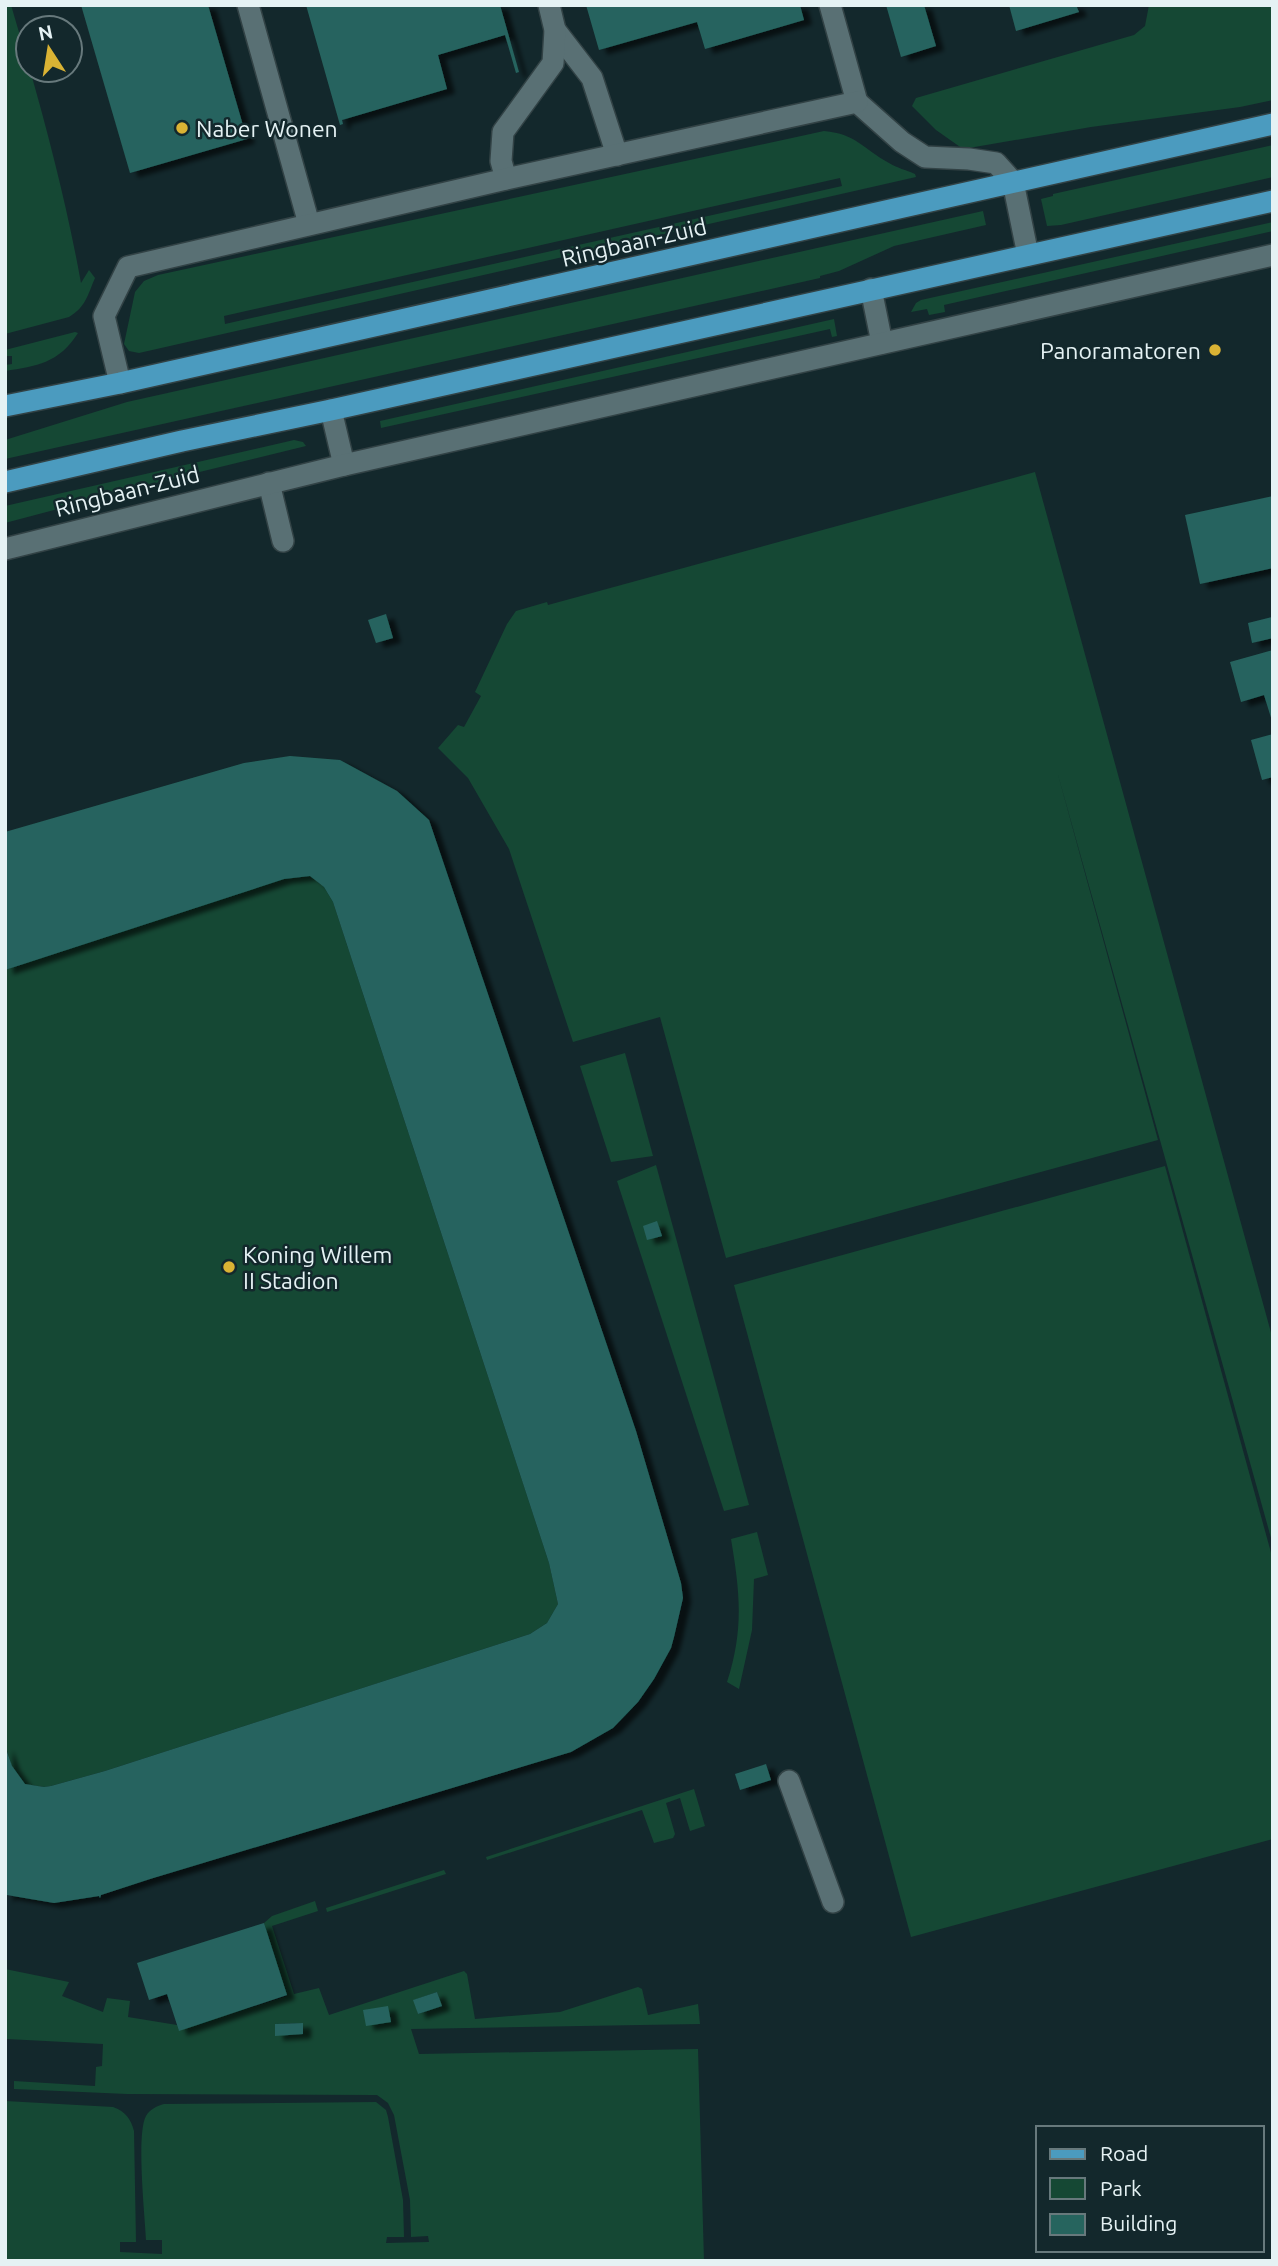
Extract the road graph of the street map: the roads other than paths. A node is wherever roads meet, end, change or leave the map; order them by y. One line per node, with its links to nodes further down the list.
1 (248, 5): 11 (street)
2 (549, 5): 4 (street)
3 (830, 5): 5 (street)
4 (555, 30): 7 (street); 8 (street)
5 (857, 102): 7 (street); 9 (street)
6 (1273, 124): 9 (main road, Ringbaan-Zuid)
7 (617, 155): 8 (street)
8 (506, 179): 11 (street)
9 (1013, 183): 12 (street); 16 (main road, Ringbaan-Zuid)
10 (1273, 201): 12 (main road, Ringbaan-Zuid)
11 (309, 224): 16 (street)
12 (1028, 255): 14 (main road, Ringbaan-Zuid)
13 (1273, 255): 15 (street, Ringbaan-Zuid)
14 (871, 289): 15 (street); 18 (main road, Ringbaan-Zuid)
15 (882, 343): 19 (street, Ringbaan-Zuid)
16 (120, 383): 17 (main road, Ringbaan-Zuid)
17 (5, 406)
18 (331, 410): 19 (street); 20 (main road, Ringbaan-Zuid)
19 (344, 465): 21 (street, Ringbaan-Zuid)
20 (5, 482)
21 (269, 483): 22 (street); 23 (street, Ringbaan-Zuid)
22 (283, 541)
23 (5, 549)
24 (789, 1781): 25 (street)
25 (834, 1902)

